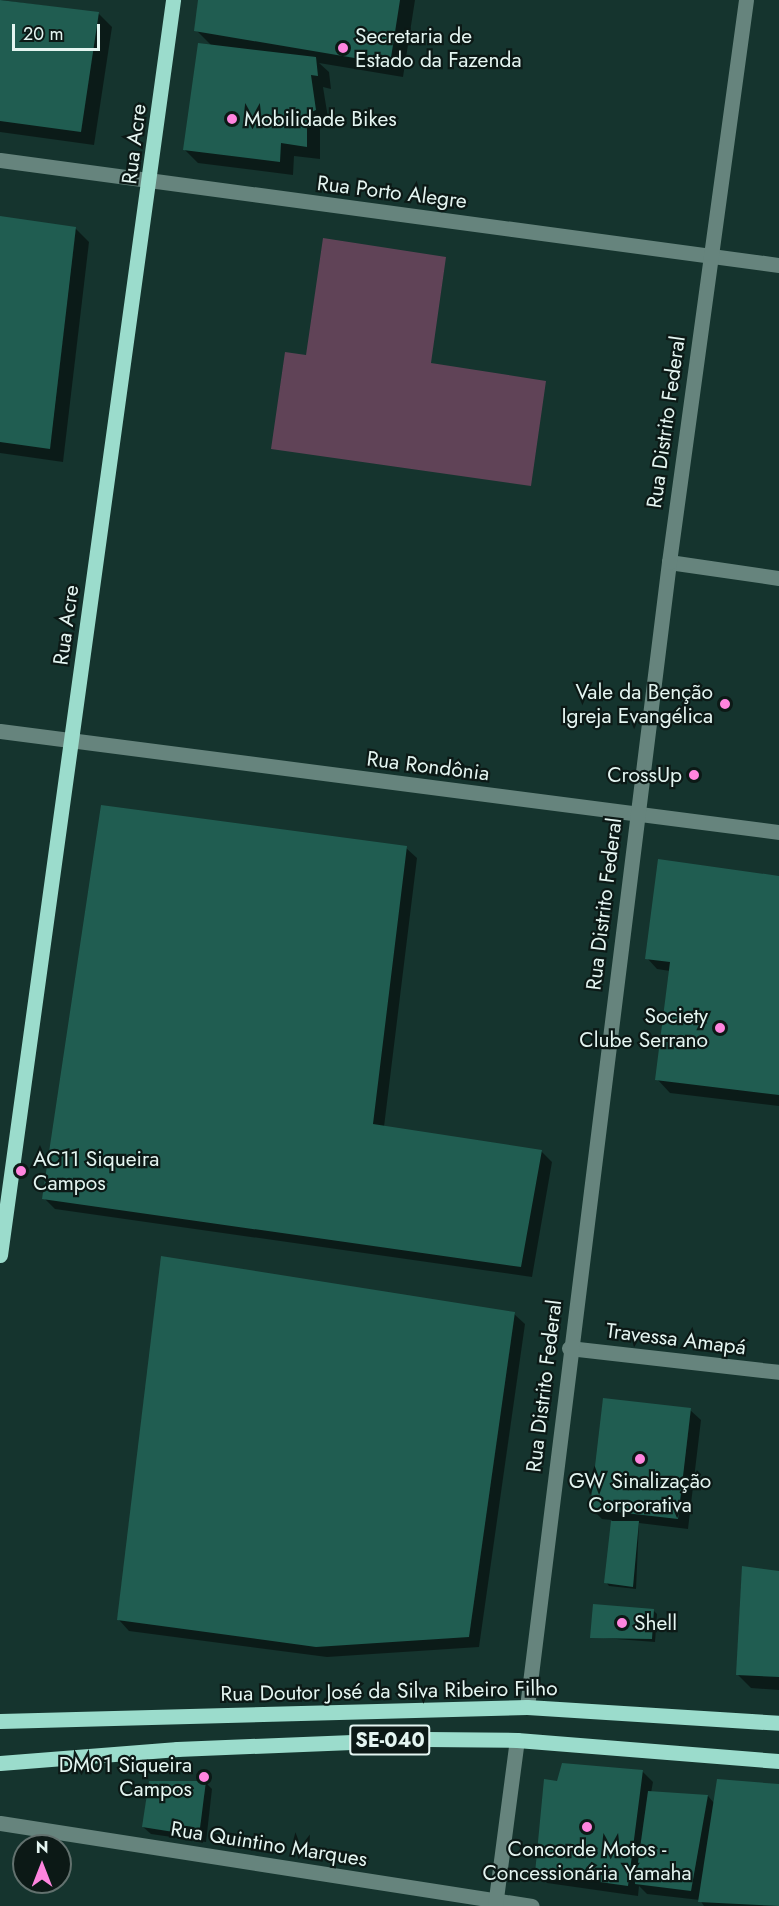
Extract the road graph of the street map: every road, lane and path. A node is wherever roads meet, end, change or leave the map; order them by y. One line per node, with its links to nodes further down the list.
1 (174, 0): 4 (main road, Rua Acre)
2 (746, 0): 5 (street, Rua Distrito Federal)
3 (0, 160): 4 (street, Rua Porto Alegre)
4 (151, 182): 5 (street, Rua Porto Alegre); 10 (main road, Rua Acre)
5 (710, 255): 6 (street, Rua Porto Alegre); 7 (street, Rua Distrito Federal)
6 (779, 265)
7 (669, 562): 8 (street); 11 (street, Rua Distrito Federal)
8 (779, 578)
9 (0, 731): 10 (street, Rua Rondônia)
10 (71, 742): 11 (street, Rua Rondônia); 13 (main road, Rua Acre)
11 (637, 814): 12 (street, Rua Rondônia); 14 (street, Rua Distrito Federal)
12 (779, 832)
13 (0, 1255)
14 (569, 1348): 15 (street, Travessa Amapá); 16 (street, Rua Distrito Federal)
15 (779, 1372)
16 (527, 1707): 17 (main road, Rua Doutor José da Silva Ribeiro Filho / SE-040); 18 (main road, Rua Doutor José da Silva Ribeiro Filho / SE-040)
17 (0, 1721)
18 (779, 1723)
19 (517, 1740): 20 (main road, SE-040); 21 (main road, SE-040); 23 (street)
20 (779, 1761)
21 (0, 1763)
22 (0, 1823): 23 (street, Rua Quintino Marques)
23 (495, 1903): 24 (street, Rua Quintino Marques)
24 (532, 1906)

